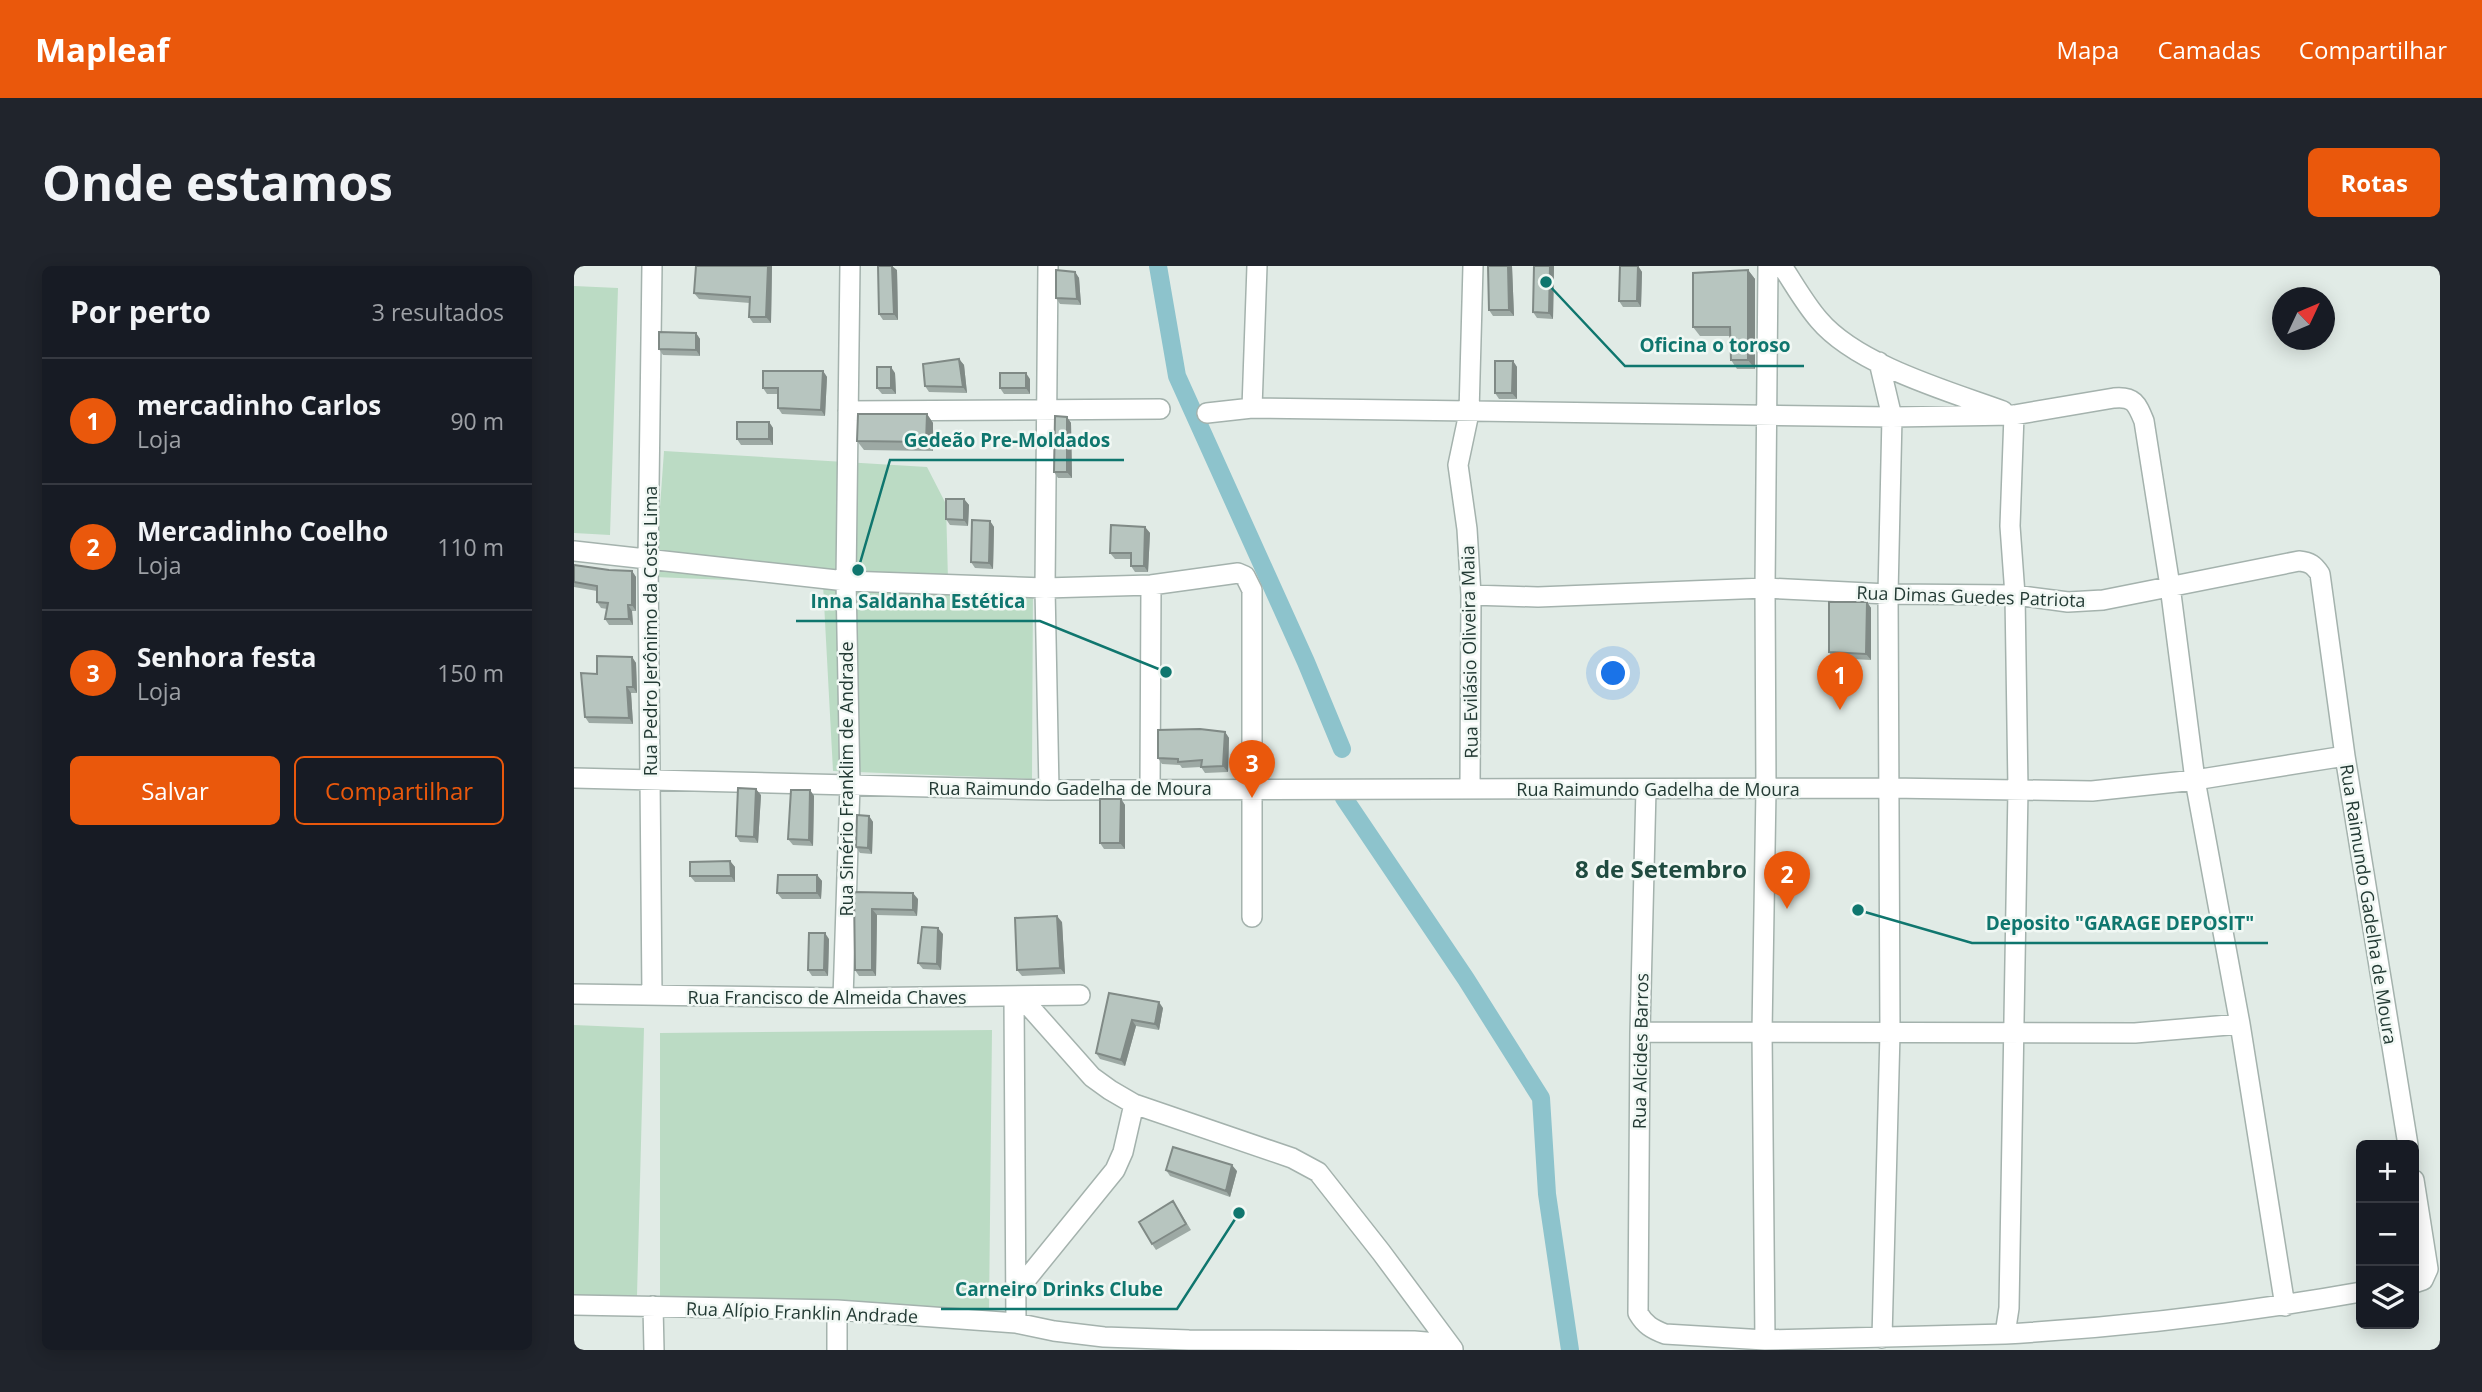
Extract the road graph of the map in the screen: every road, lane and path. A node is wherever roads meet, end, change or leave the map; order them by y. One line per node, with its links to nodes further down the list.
1 (652, 266): 19 (street, Rua Pedro Jerônimo da Costa Lima)
2 (850, 266): 12 (street, Rua Sinério Franklim de Andrade)
3 (1048, 266): 10 (street)
4 (1257, 266): 9 (street)
5 (1473, 266): 14 (street, Rua Evilásio Oliveira Maia)
6 (1768, 266): 15 (street)
7 (1782, 266): 8 (street)
8 (1879, 362): 16 (street); 17 (street)
9 (1252, 408): 13 (street); 14 (street)
10 (1047, 409): 11 (street); 12 (street); 23 (street)
11 (1160, 409)
12 (848, 411): 20 (street, Rua Sinério Franklim de Andrade)
13 (1207, 412)
14 (1469, 413): 15 (street); 27 (street, Rua Evilásio Oliveira Maia)
15 (1768, 414): 17 (street); 24 (street)
16 (2014, 415): 17 (street); 22 (street); 26 (street)
17 (1892, 417): 25 (street)
18 (574, 551): 19 (street)
19 (648, 561): 20 (street); 31 (street, Rua Pedro Jerônimo da Costa Lima)
20 (846, 581): 23 (street); 32 (street, Rua Sinério Franklim de Andrade)
21 (1151, 585): 23 (street); 33 (street); 40 (street)
22 (2169, 586): 26 (street, Rua Dimas Guedes Patriota); 28 (street, Rua Dimas Guedes Patriota); 30 (street)
23 (1045, 588): 39 (street)
24 (1765, 588): 25 (street, Rua Dimas Guedes Patriota); 27 (street, Rua Dimas Guedes Patriota); 37 (street)
25 (1888, 594): 26 (street, Rua Dimas Guedes Patriota); 35 (street)
26 (2015, 594): 38 (street)
27 (1471, 595): 34 (street, Rua Evilásio Oliveira Maia)
28 (2345, 756): 30 (street, Rua Raimundo Gadelha de Moura); 53 (street, Rua Raimundo Gadelha de Moura)
29 (574, 778): 31 (street, Rua Raimundo Gadelha de Moura)
30 (2195, 780): 38 (street, Rua Raimundo Gadelha de Moura); 47 (street)
31 (652, 781): 32 (street, Rua Raimundo Gadelha de Moura); 43 (street, Rua Pedro Jerônimo da Costa Lima)
32 (850, 785): 39 (street, Rua Raimundo Gadelha de Moura); 46 (street, Rua Sinério Franklim de Andrade)
33 (1253, 788): 34 (street, Rua Raimundo Gadelha de Moura); 40 (street, Rua Raimundo Gadelha de Moura); 41 (street)
34 (1470, 788): 36 (street, Rua Raimundo Gadelha de Moura)
35 (1890, 788): 37 (street, Rua Raimundo Gadelha de Moura); 38 (street, Rua Raimundo Gadelha de Moura); 50 (street)
36 (1646, 789): 37 (street, Rua Raimundo Gadelha de Moura); 48 (street, Rua Alcides Barros)
37 (1766, 789): 49 (street)
38 (2018, 789): 51 (street)
39 (1049, 790): 40 (street, Rua Raimundo Gadelha de Moura)
40 (1150, 790)
41 (1252, 917)
42 (574, 994): 43 (street, Rua Francisco de Almeida Chaves)
43 (652, 995): 46 (street, Rua Francisco de Almeida Chaves)
44 (1080, 995): 45 (street, Rua Francisco de Almeida Chaves)
45 (1018, 997): 46 (street, Rua Francisco de Almeida Chaves); 52 (street); 56 (street)
46 (843, 998)
47 (2240, 1024): 51 (street); 60 (street)
48 (1640, 1032): 49 (street); 65 (street, Rua Alcides Barros)
49 (1762, 1032): 50 (street); 65 (street)
50 (1890, 1033): 51 (street); 64 (street)
51 (2013, 1034): 63 (street)
52 (1134, 1104): 56 (street); 67 (street)
53 (2407, 1140)
54 (2416, 1203): 55 (street)
55 (2421, 1276)
56 (1016, 1292): 62 (street)
57 (2356, 1293): 60 (street)
58 (574, 1305): 59 (street, Rua Alípio Franklin Andrade)
59 (653, 1306): 61 (street, Rua Alípio Franklin Andrade); 68 (street)
60 (2285, 1306): 63 (street)
61 (837, 1310): 62 (street, Rua Alípio Franklin Andrade); 69 (street)
62 (1016, 1323): 66 (street, Rua Alípio Franklin Andrade)
63 (2005, 1334): 64 (street)
64 (1882, 1338): 65 (street)
65 (1765, 1340)
66 (1411, 1345): 67 (street, Rua Alípio Franklin Andrade)
67 (1452, 1347)
68 (654, 1350)
69 (837, 1350)

